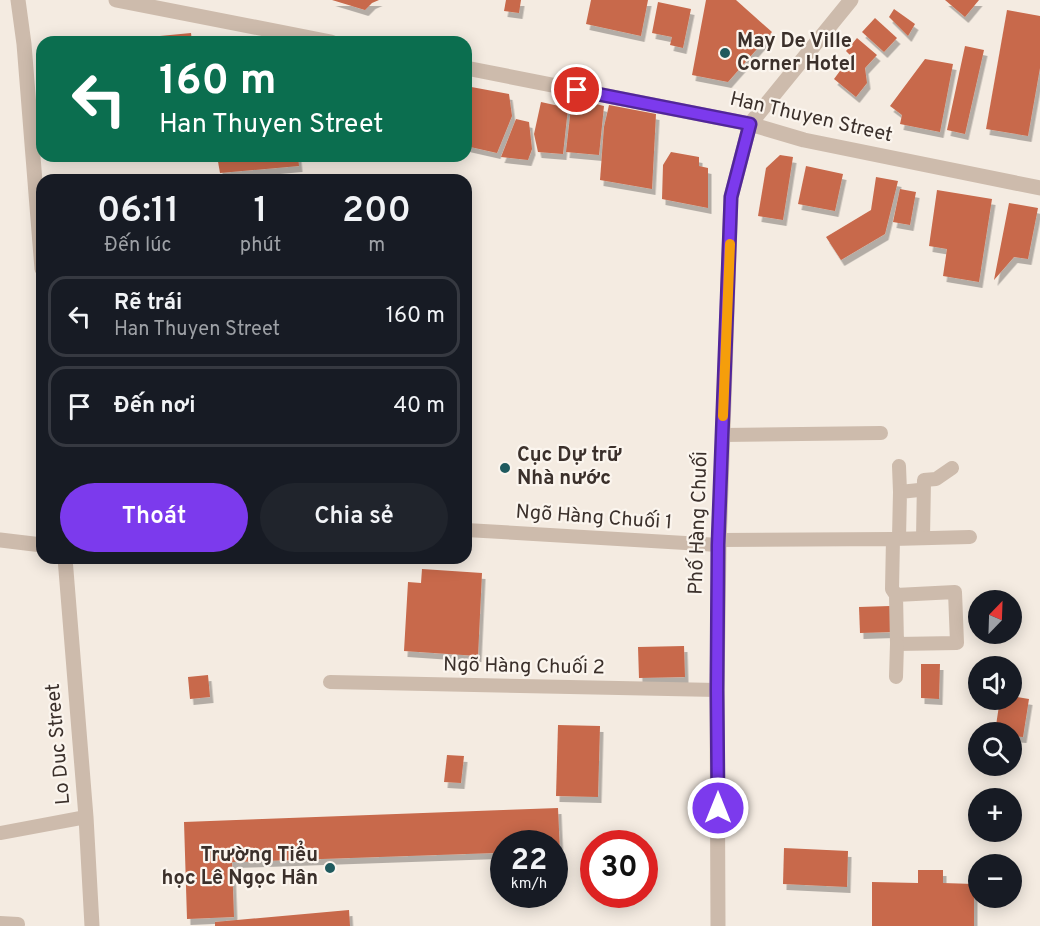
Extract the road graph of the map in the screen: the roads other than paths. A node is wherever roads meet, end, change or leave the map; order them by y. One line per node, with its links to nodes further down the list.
1 (18, 0): 8 (street)
2 (116, 0): 4 (street)
3 (851, 0): 6 (street)
4 (300, 36)
5 (472, 69): 6 (street, Han Thuyen Street)
6 (750, 124): 7 (street, Han Thuyen Street); 10 (street, Phố Hàng Chuối)
7 (1040, 188)
8 (36, 194)
9 (881, 433): 10 (lane)
10 (723, 435): 20 (street, Phố Hàng Chuối)
11 (899, 466): 14 (lane)
12 (952, 468): 18 (lane)
13 (919, 490): 14 (lane)
14 (900, 492): 17 (lane)
15 (472, 530): 20 (lane, Ngõ Hàng Chuối 1)
16 (970, 537): 18 (lane, Ngõ Hàng Chuối 1)
17 (896, 538): 18 (lane, Ngõ Hàng Chuối 1); 20 (lane, Ngõ Hàng Chuối 1); 23 (lane)
18 (923, 538)
19 (0, 540): 21 (street)
20 (719, 543): 27 (street, Phố Hàng Chuối)
21 (36, 544)
22 (65, 564): 28 (street, Lo Duc Street)
23 (896, 595): 24 (lane); 24 (lane)
24 (897, 644): 25 (lane)
25 (896, 677)
26 (330, 682): 27 (lane, Ngõ Hàng Chuối 2)
27 (717, 690): 33 (street, Phố Hàng Chuối)
28 (86, 817): 29 (lane); 32 (street, Lo Duc Street)
29 (0, 832)
30 (0, 923): 31 (lane)
31 (18, 924)
32 (92, 926)
33 (718, 926)

